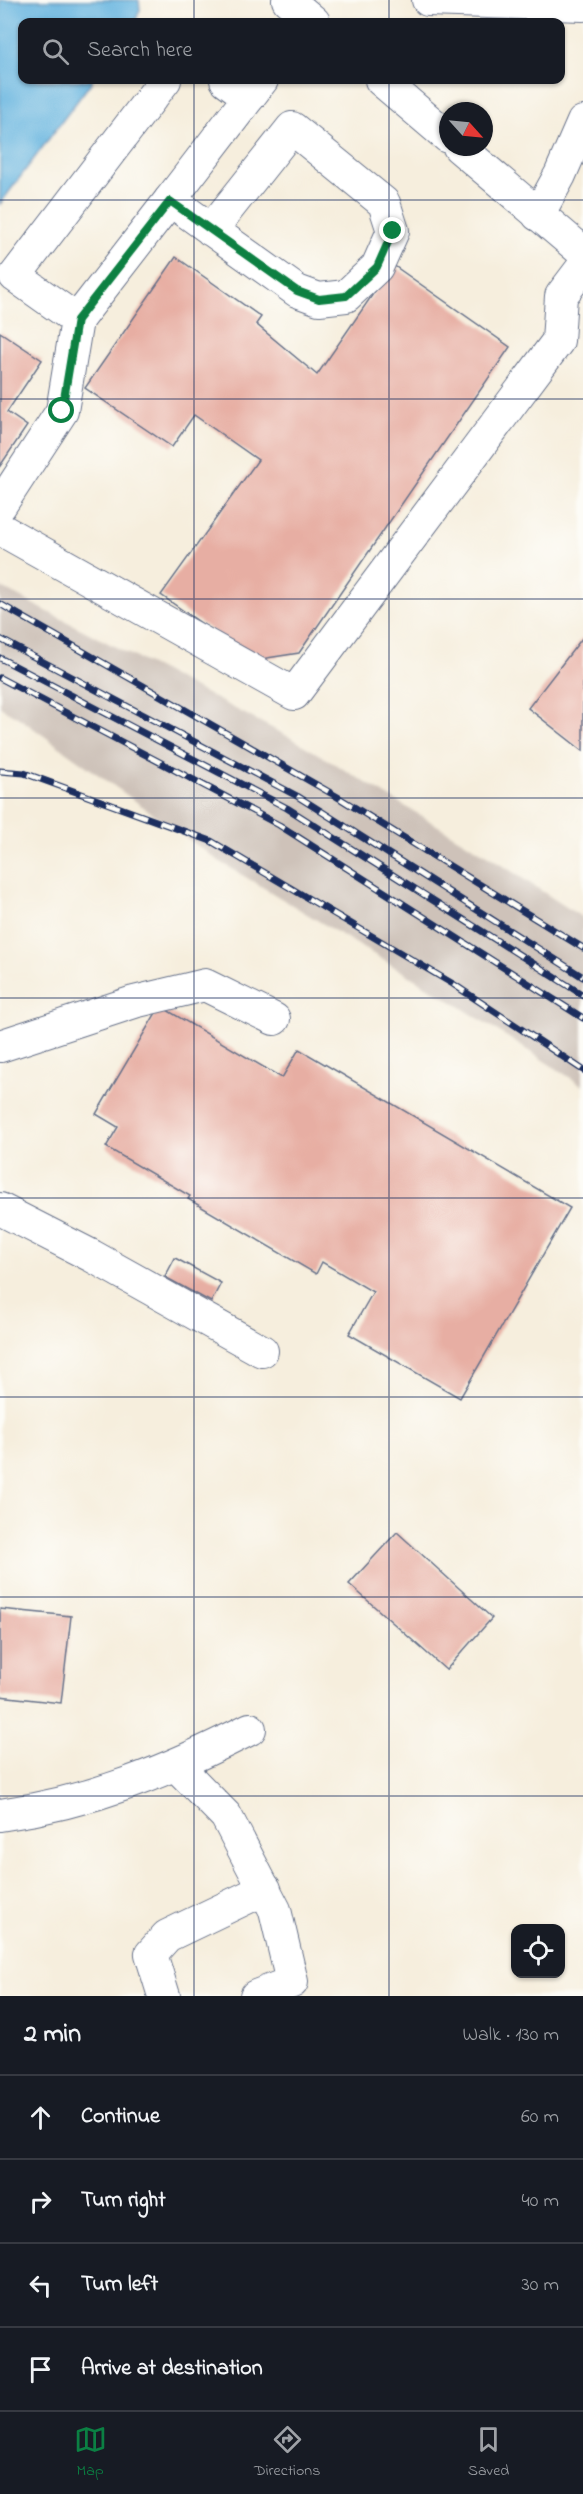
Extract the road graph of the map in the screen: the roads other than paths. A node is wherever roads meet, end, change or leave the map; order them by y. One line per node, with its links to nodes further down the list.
1 (428, 0): 2 (street)
2 (583, 5)
3 (162, 84): 14 (street)
4 (386, 84): 7 (street)
5 (246, 85): 9 (street)
6 (583, 122): 10 (street)
7 (439, 129)
8 (469, 156): 10 (street)
9 (170, 201): 11 (street); 14 (street)
10 (538, 215): 12 (street)
11 (211, 230): 11 (street)
12 (583, 252)
13 (583, 267): 16 (street)
14 (77, 320): 15 (street)
15 (0, 506)
16 (0, 529)
17 (274, 1019): 18 (street)
18 (0, 1046)
19 (0, 1209): 20 (street)
20 (262, 1352)
21 (250, 1729): 22 (street)
22 (176, 1764): 23 (street); 24 (street)
23 (0, 1815)
24 (265, 1890): 25 (street); 26 (street)
25 (164, 1996)
26 (256, 1996)

